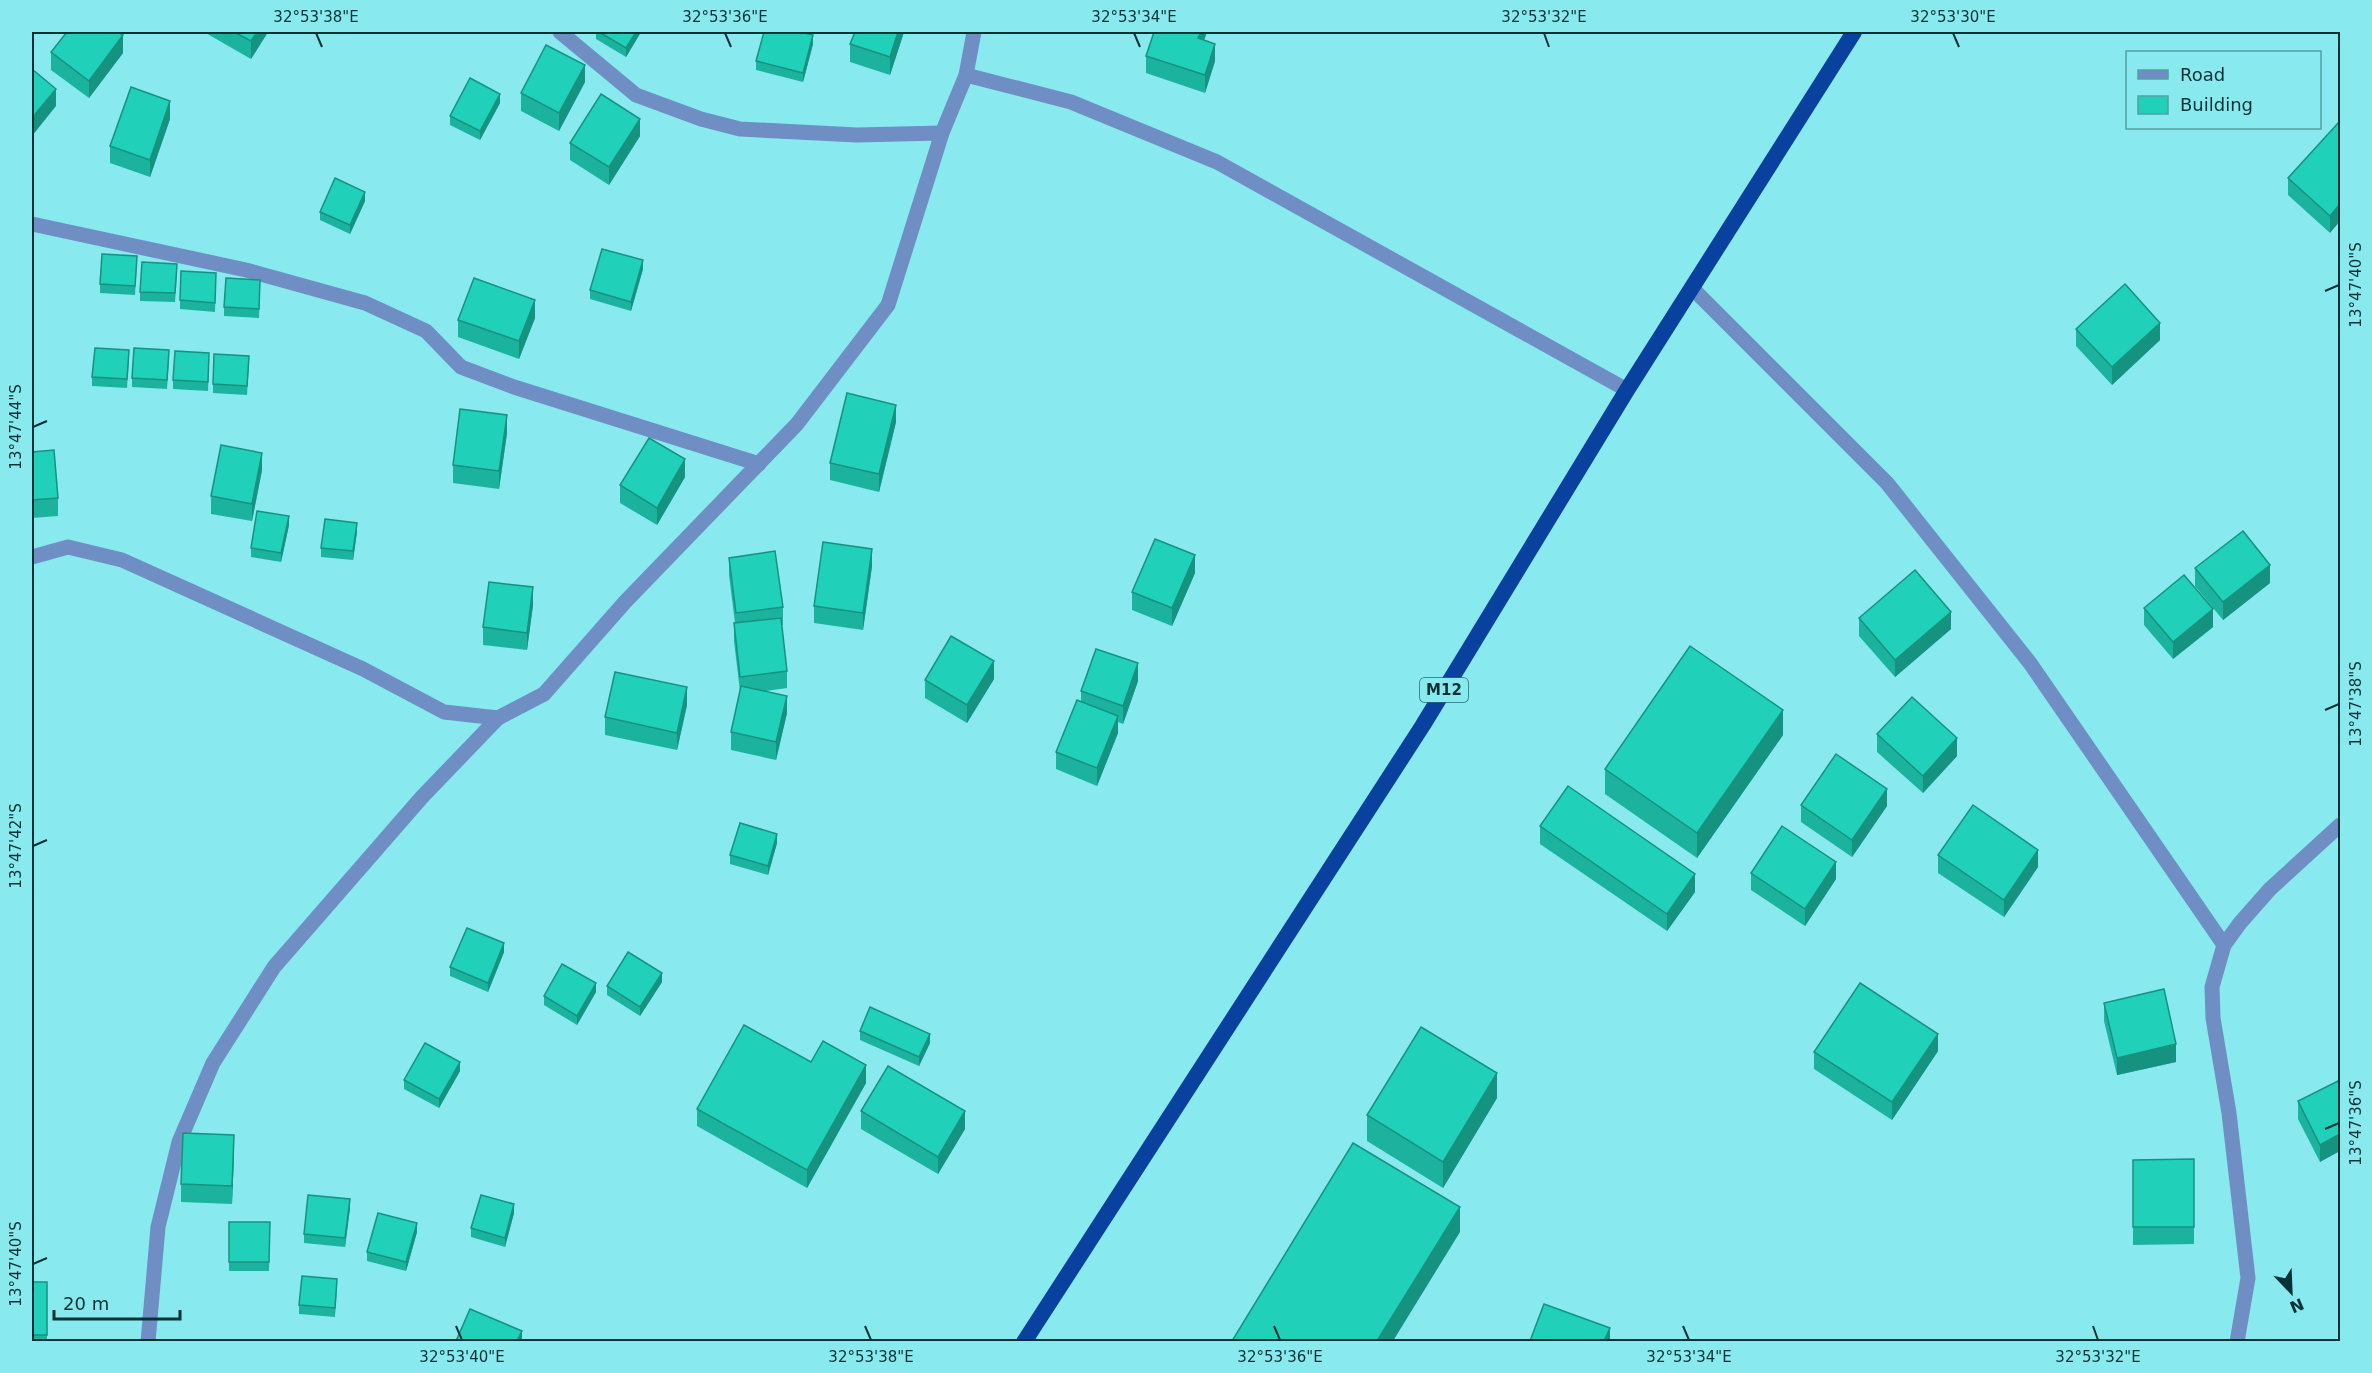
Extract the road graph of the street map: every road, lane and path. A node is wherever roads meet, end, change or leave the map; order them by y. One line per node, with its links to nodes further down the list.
1 (560, 32): 5 (street)
2 (974, 32): 4 (street)
3 (1854, 32): 7 (highway, M12)
4 (966, 75): 5 (street); 8 (street)
5 (942, 133): 9 (street)
6 (32, 224): 9 (street)
7 (1692, 288): 8 (highway, M12); 13 (street)
8 (1627, 390): 15 (highway, M12)
9 (759, 464): 11 (street)
10 (32, 557): 11 (street)
11 (498, 718): 14 (street)
12 (2340, 825): 13 (street)
13 (2224, 945): 16 (street)
14 (148, 1341)
15 (1024, 1341)
16 (2236, 1341)

